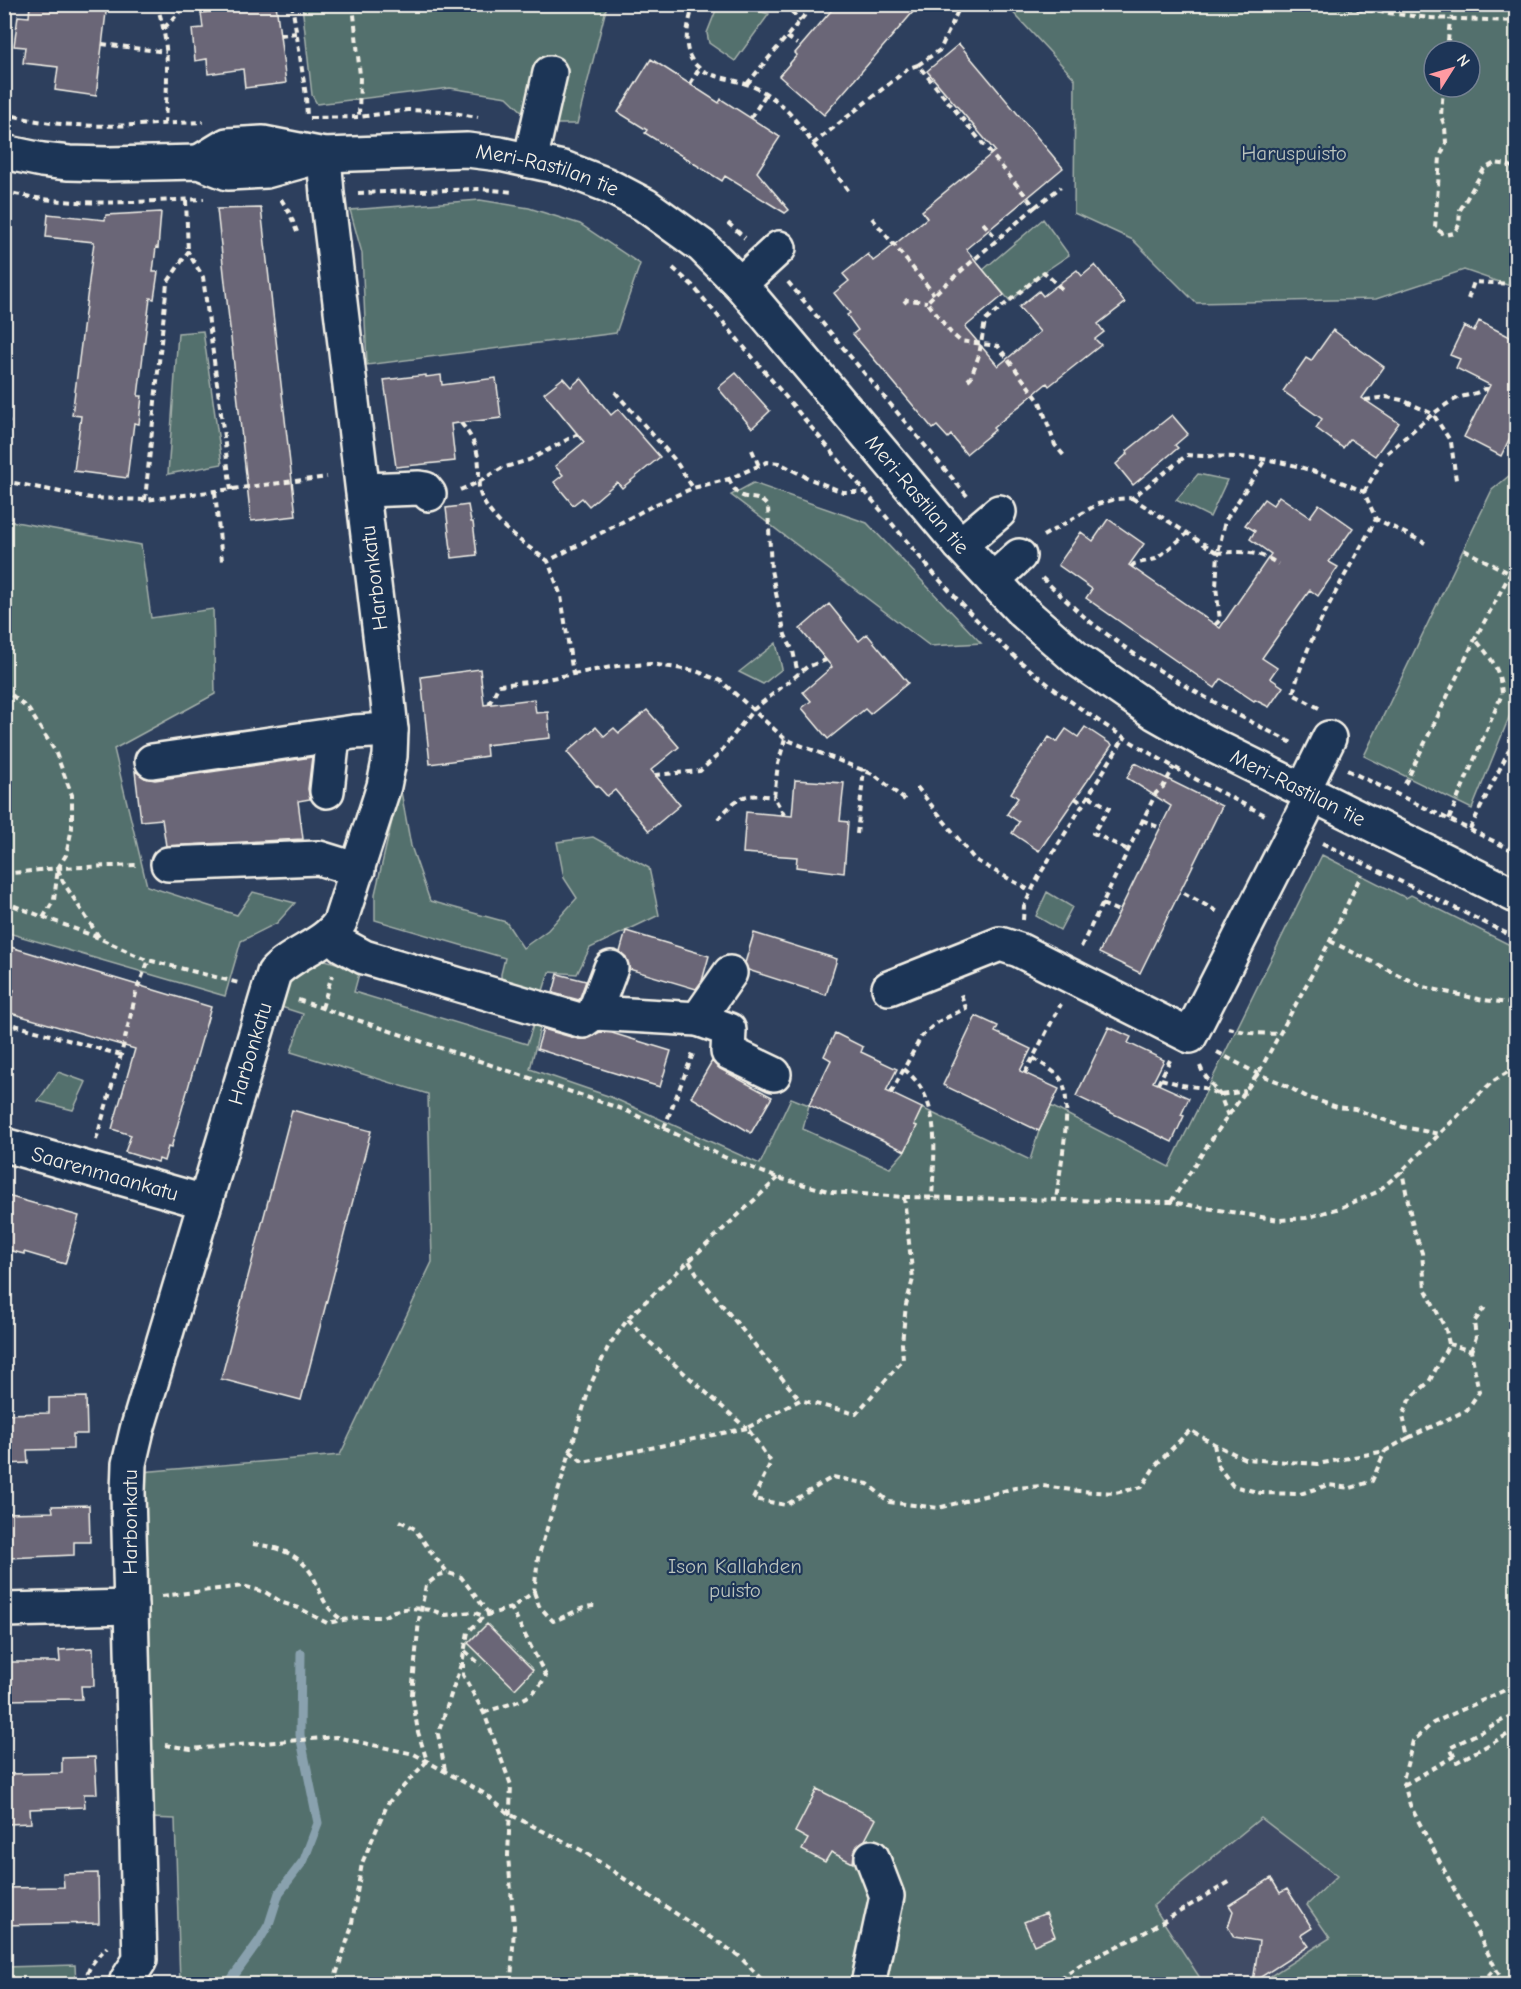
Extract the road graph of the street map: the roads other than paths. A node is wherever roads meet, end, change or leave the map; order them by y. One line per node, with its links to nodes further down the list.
1 (550, 73): 4 (street)
2 (4, 152): 3 (street, Meri-Rastilan tie)
3 (324, 155): 4 (street, Meri-Rastilan tie); 7 (street, Harbonkatu)
4 (530, 161): 6 (street, Meri-Rastilan tie)
5 (779, 248): 6 (street)
6 (740, 284): 10 (street, Meri-Rastilan tie)
7 (363, 490): 8 (street); 14 (street, Harbonkatu)
8 (429, 494)
9 (999, 512): 10 (street)
10 (960, 545): 12 (street, Meri-Rastilan tie)
11 (1019, 556): 12 (street)
12 (993, 580): 18 (street, Meri-Rastilan tie)
13 (1325, 724): 18 (street)
14 (391, 730): 15 (street); 20 (street, Harbonkatu)
15 (333, 736): 16 (street); 17 (street)
16 (152, 761)
17 (327, 791)
18 (1307, 794): 21 (street, Meri-Rastilan tie); 25 (street)
19 (168, 864): 20 (street)
20 (358, 870): 22 (street, Harbonkatu)
21 (1516, 896)
22 (331, 933): 26 (street); 30 (street, Harbonkatu)
23 (611, 968): 26 (street)
24 (730, 973): 27 (street)
25 (889, 988)
26 (594, 1013): 27 (street)
27 (701, 1020): 28 (street)
28 (774, 1074)
29 (4, 1145): 30 (street, Saarenmaankatu)
30 (205, 1202): 31 (street, Harbonkatu)
31 (131, 1607): 32 (street); 34 (street, Harbonkatu)
32 (4, 1610)
33 (872, 1857): 35 (street)
34 (127, 1980)
35 (868, 1984)

